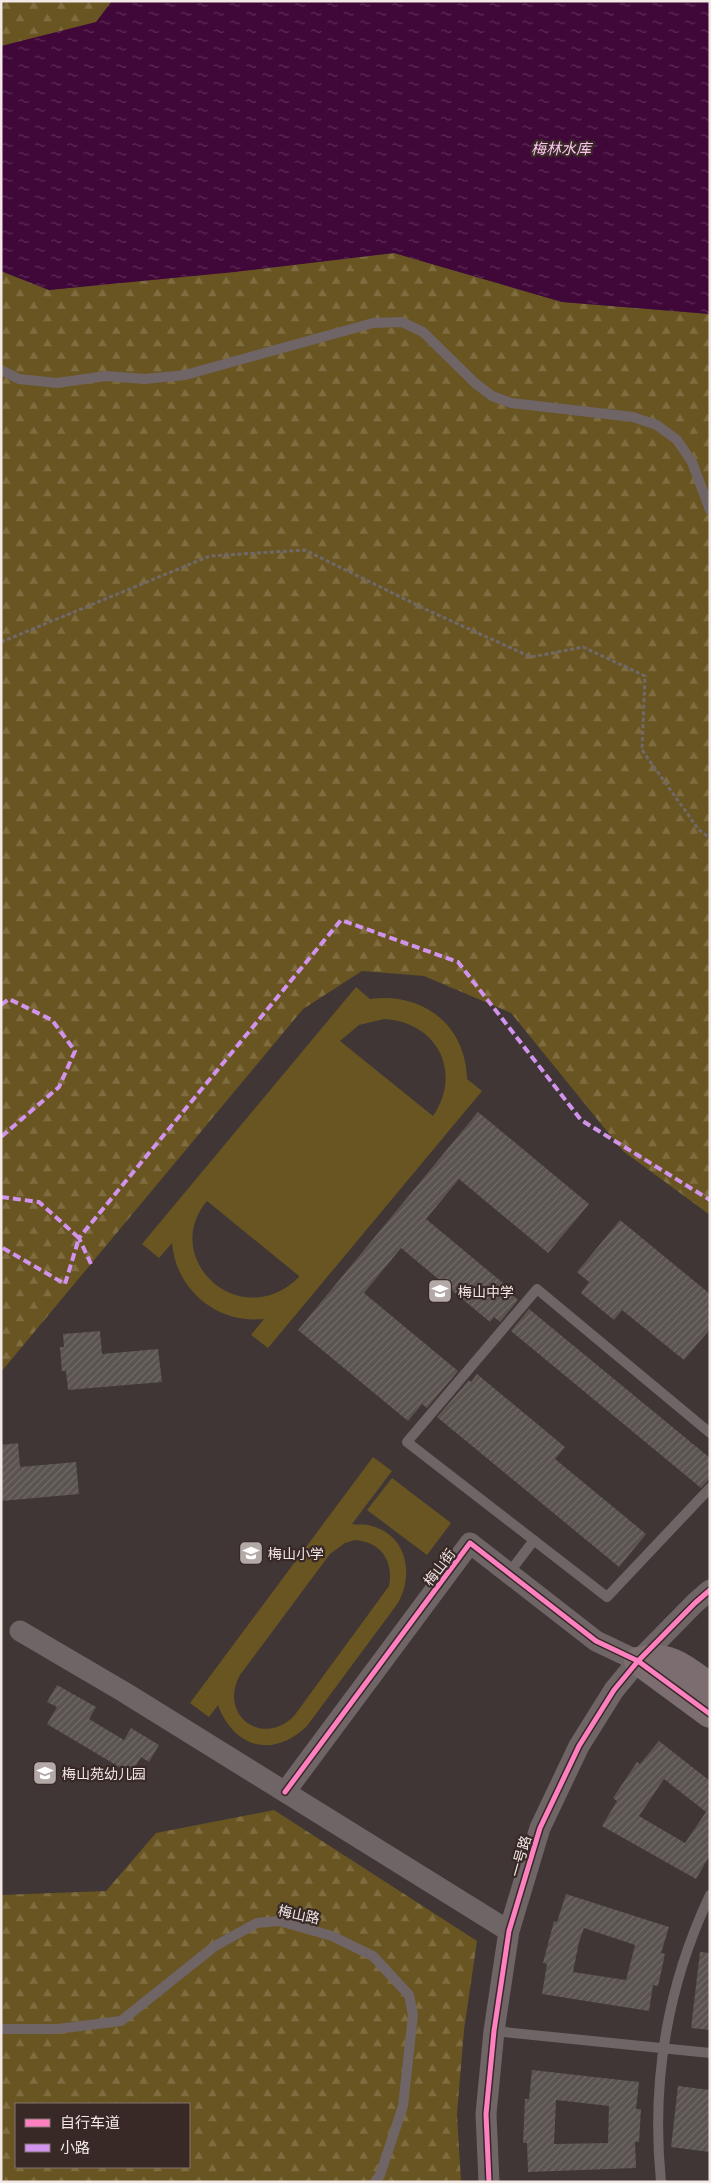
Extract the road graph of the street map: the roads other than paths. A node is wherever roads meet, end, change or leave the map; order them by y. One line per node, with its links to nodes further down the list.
1 (1, 370): 2 (lane)
2 (710, 510)
3 (710, 1433): 5 (lane)
4 (710, 1488): 5 (lane)
5 (534, 1540): 6 (lane)
6 (508, 1573): 9 (street, 梅山街); 12 (street, 梅山街)
7 (710, 1590): 9 (street, 一号路)
8 (20, 1631): 12 (street)
9 (638, 1661): 10 (street, 梅山街); 11 (street, 梅山街); 14 (street, 一号路)
10 (710, 1688)
11 (710, 1714)
12 (285, 1792): 14 (street)
13 (710, 1895): 17 (lane)
14 (509, 1931): 16 (street, 一号路)
15 (1, 2029): 19 (lane, 梅山路)
16 (494, 2032): 17 (lane); 20 (street, 一号路)
17 (662, 2048): 18 (lane); 21 (lane)
18 (710, 2053)
19 (375, 2182)
20 (489, 2182)
21 (661, 2182)

